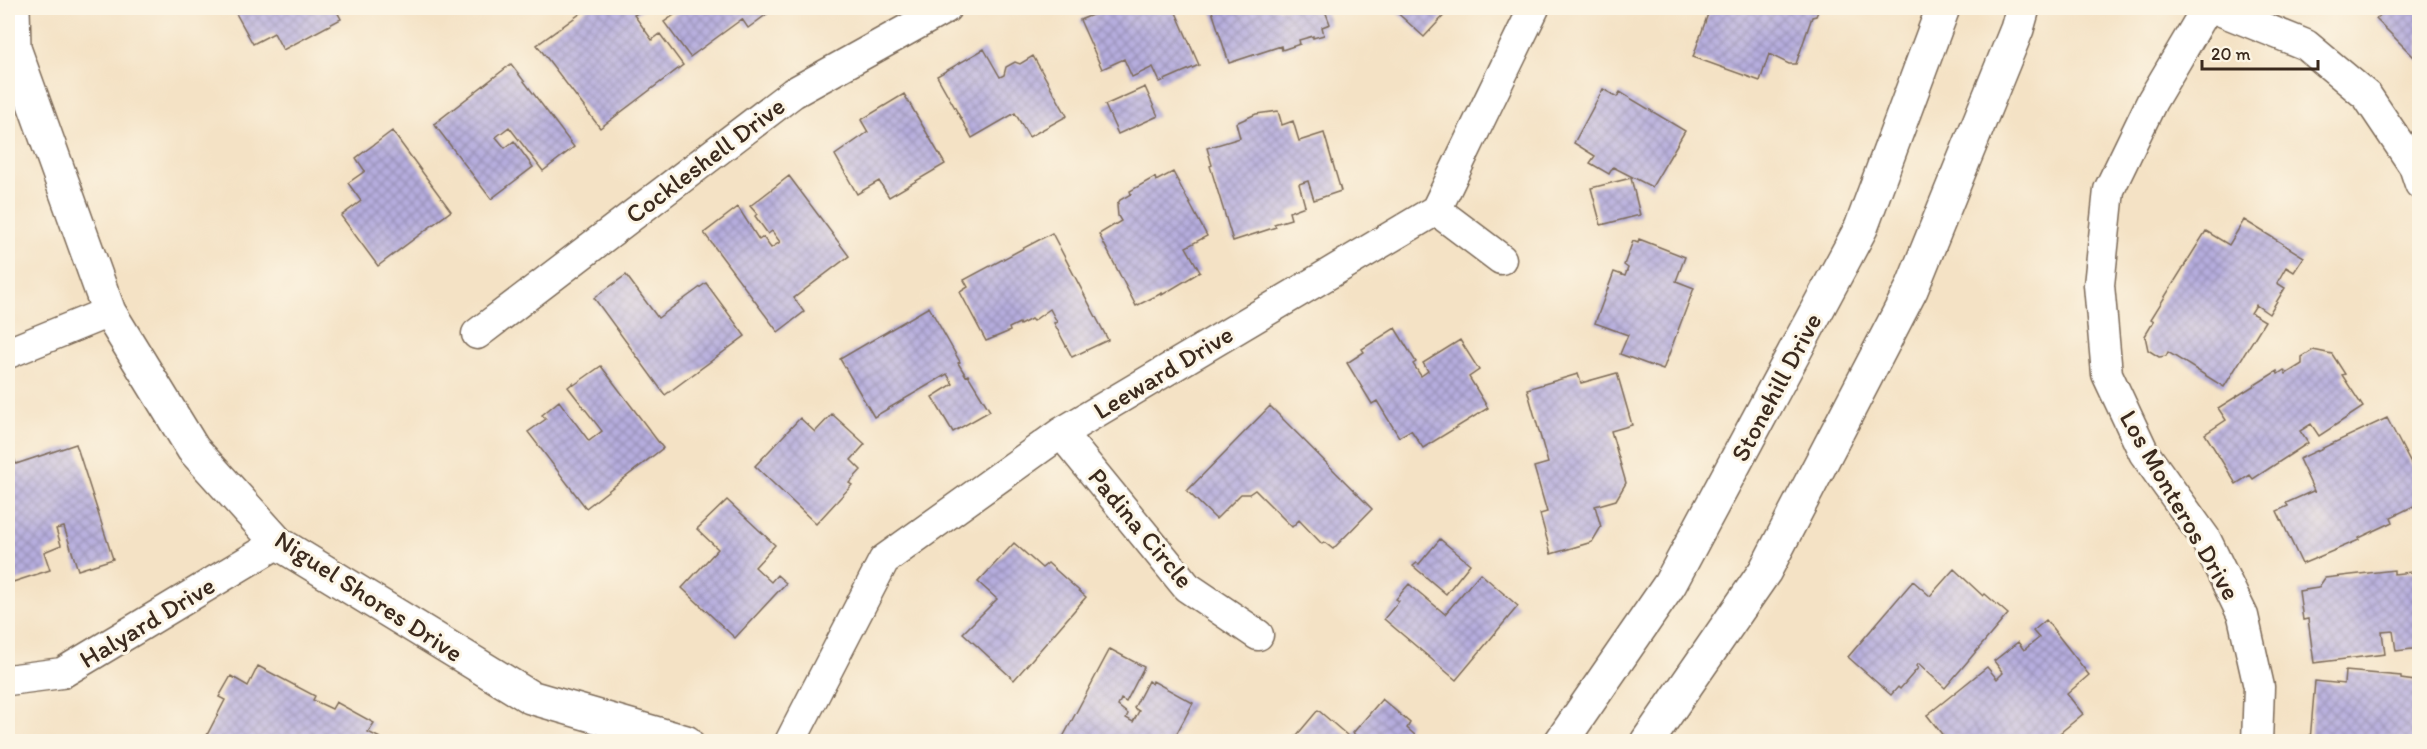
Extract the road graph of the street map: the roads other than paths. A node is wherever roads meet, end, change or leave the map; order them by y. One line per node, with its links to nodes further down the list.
1 (13, 8): 8 (main road, Niguel Shores Drive)
2 (946, 8): 13 (street, Cockleshell Drive)
3 (1534, 8): 10 (street)
4 (1943, 8): 21 (main road, Stonehill Drive)
5 (2023, 8): 22 (main road)
6 (2208, 8): 23 (street, Los Monteros Drive)
7 (2214, 8): 9 (street)
8 (11, 49): 12 (main road, Niguel Shores Drive)
9 (2420, 184)
10 (1436, 210): 11 (street); 15 (street, Leeward Drive)
11 (1501, 260)
12 (109, 312): 14 (street); 16 (main road, Niguel Shores Drive)
13 (477, 334)
14 (8, 353)
15 (1061, 433): 17 (street, Padina Circle); 20 (street, Leeward Drive)
16 (278, 543): 18 (street, Halyard Drive); 19 (main road, Niguel Shores Drive)
17 (1258, 635)
18 (8, 680)
19 (686, 741)
20 (790, 741)
21 (1561, 741)
22 (1647, 741)
23 (2257, 741)

